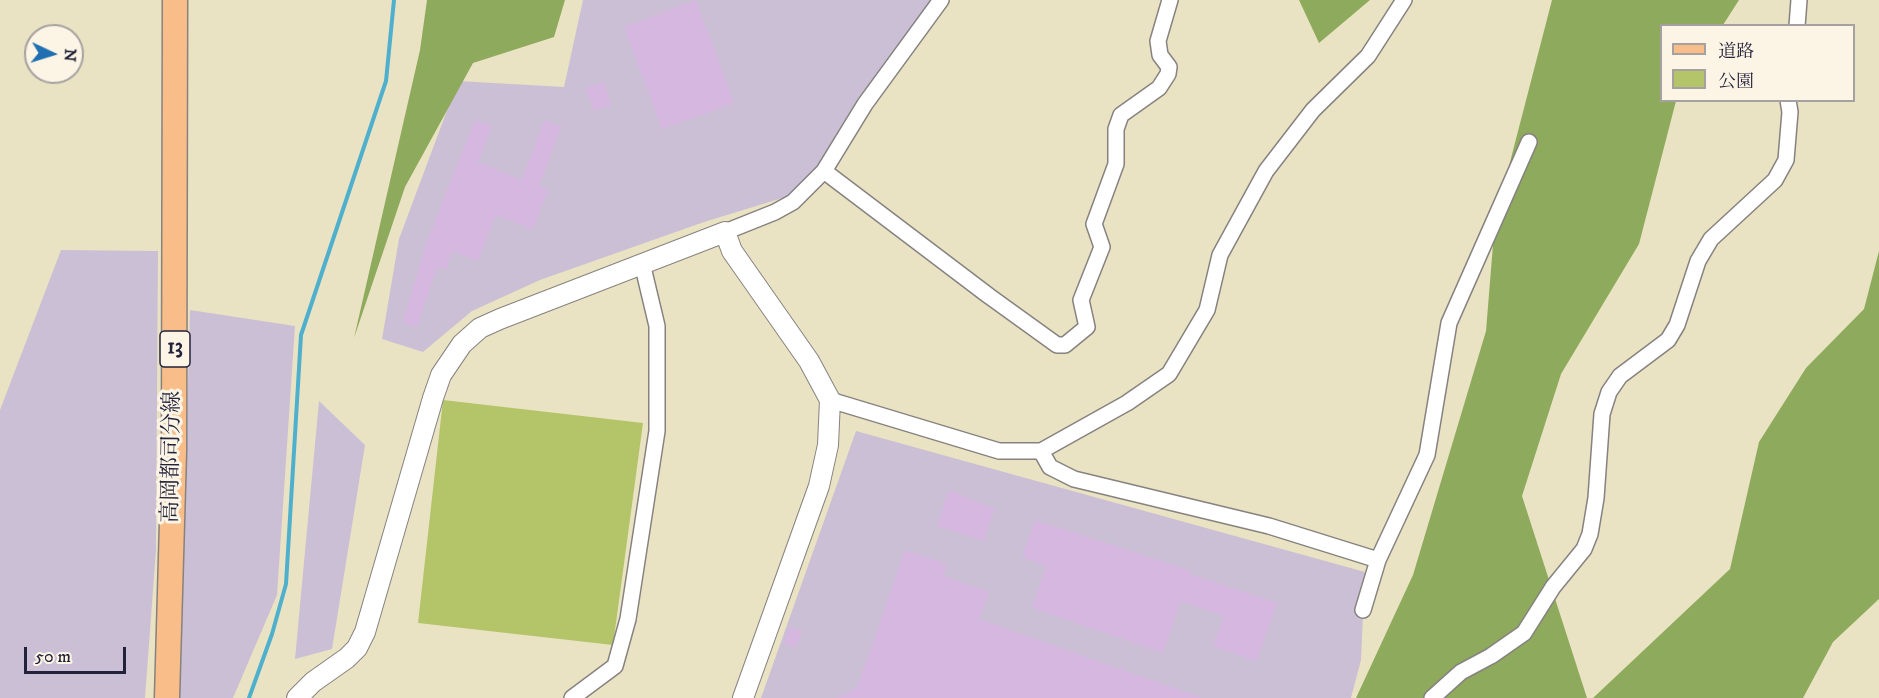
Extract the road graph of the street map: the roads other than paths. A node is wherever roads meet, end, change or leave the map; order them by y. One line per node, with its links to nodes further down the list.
1 (175, 0): 16 (main road, 高岡都司分線 / 13)
2 (942, 0): 9 (street)
3 (1170, 0): 9 (street)
4 (1404, 0): 13 (street)
5 (1799, 0): 6 (street)
6 (1797, 24)
7 (1788, 102): 20 (street)
8 (1529, 142): 14 (street)
9 (824, 171): 10 (street)
10 (725, 232): 11 (street); 12 (street)
11 (642, 263): 17 (street); 18 (street)
12 (830, 400): 13 (street); 19 (street)
13 (1041, 451): 14 (street)
14 (1378, 560): 15 (street)
15 (1363, 610)
16 (167, 698)
17 (297, 698)
18 (572, 698)
19 (743, 698)
20 (1432, 698)

